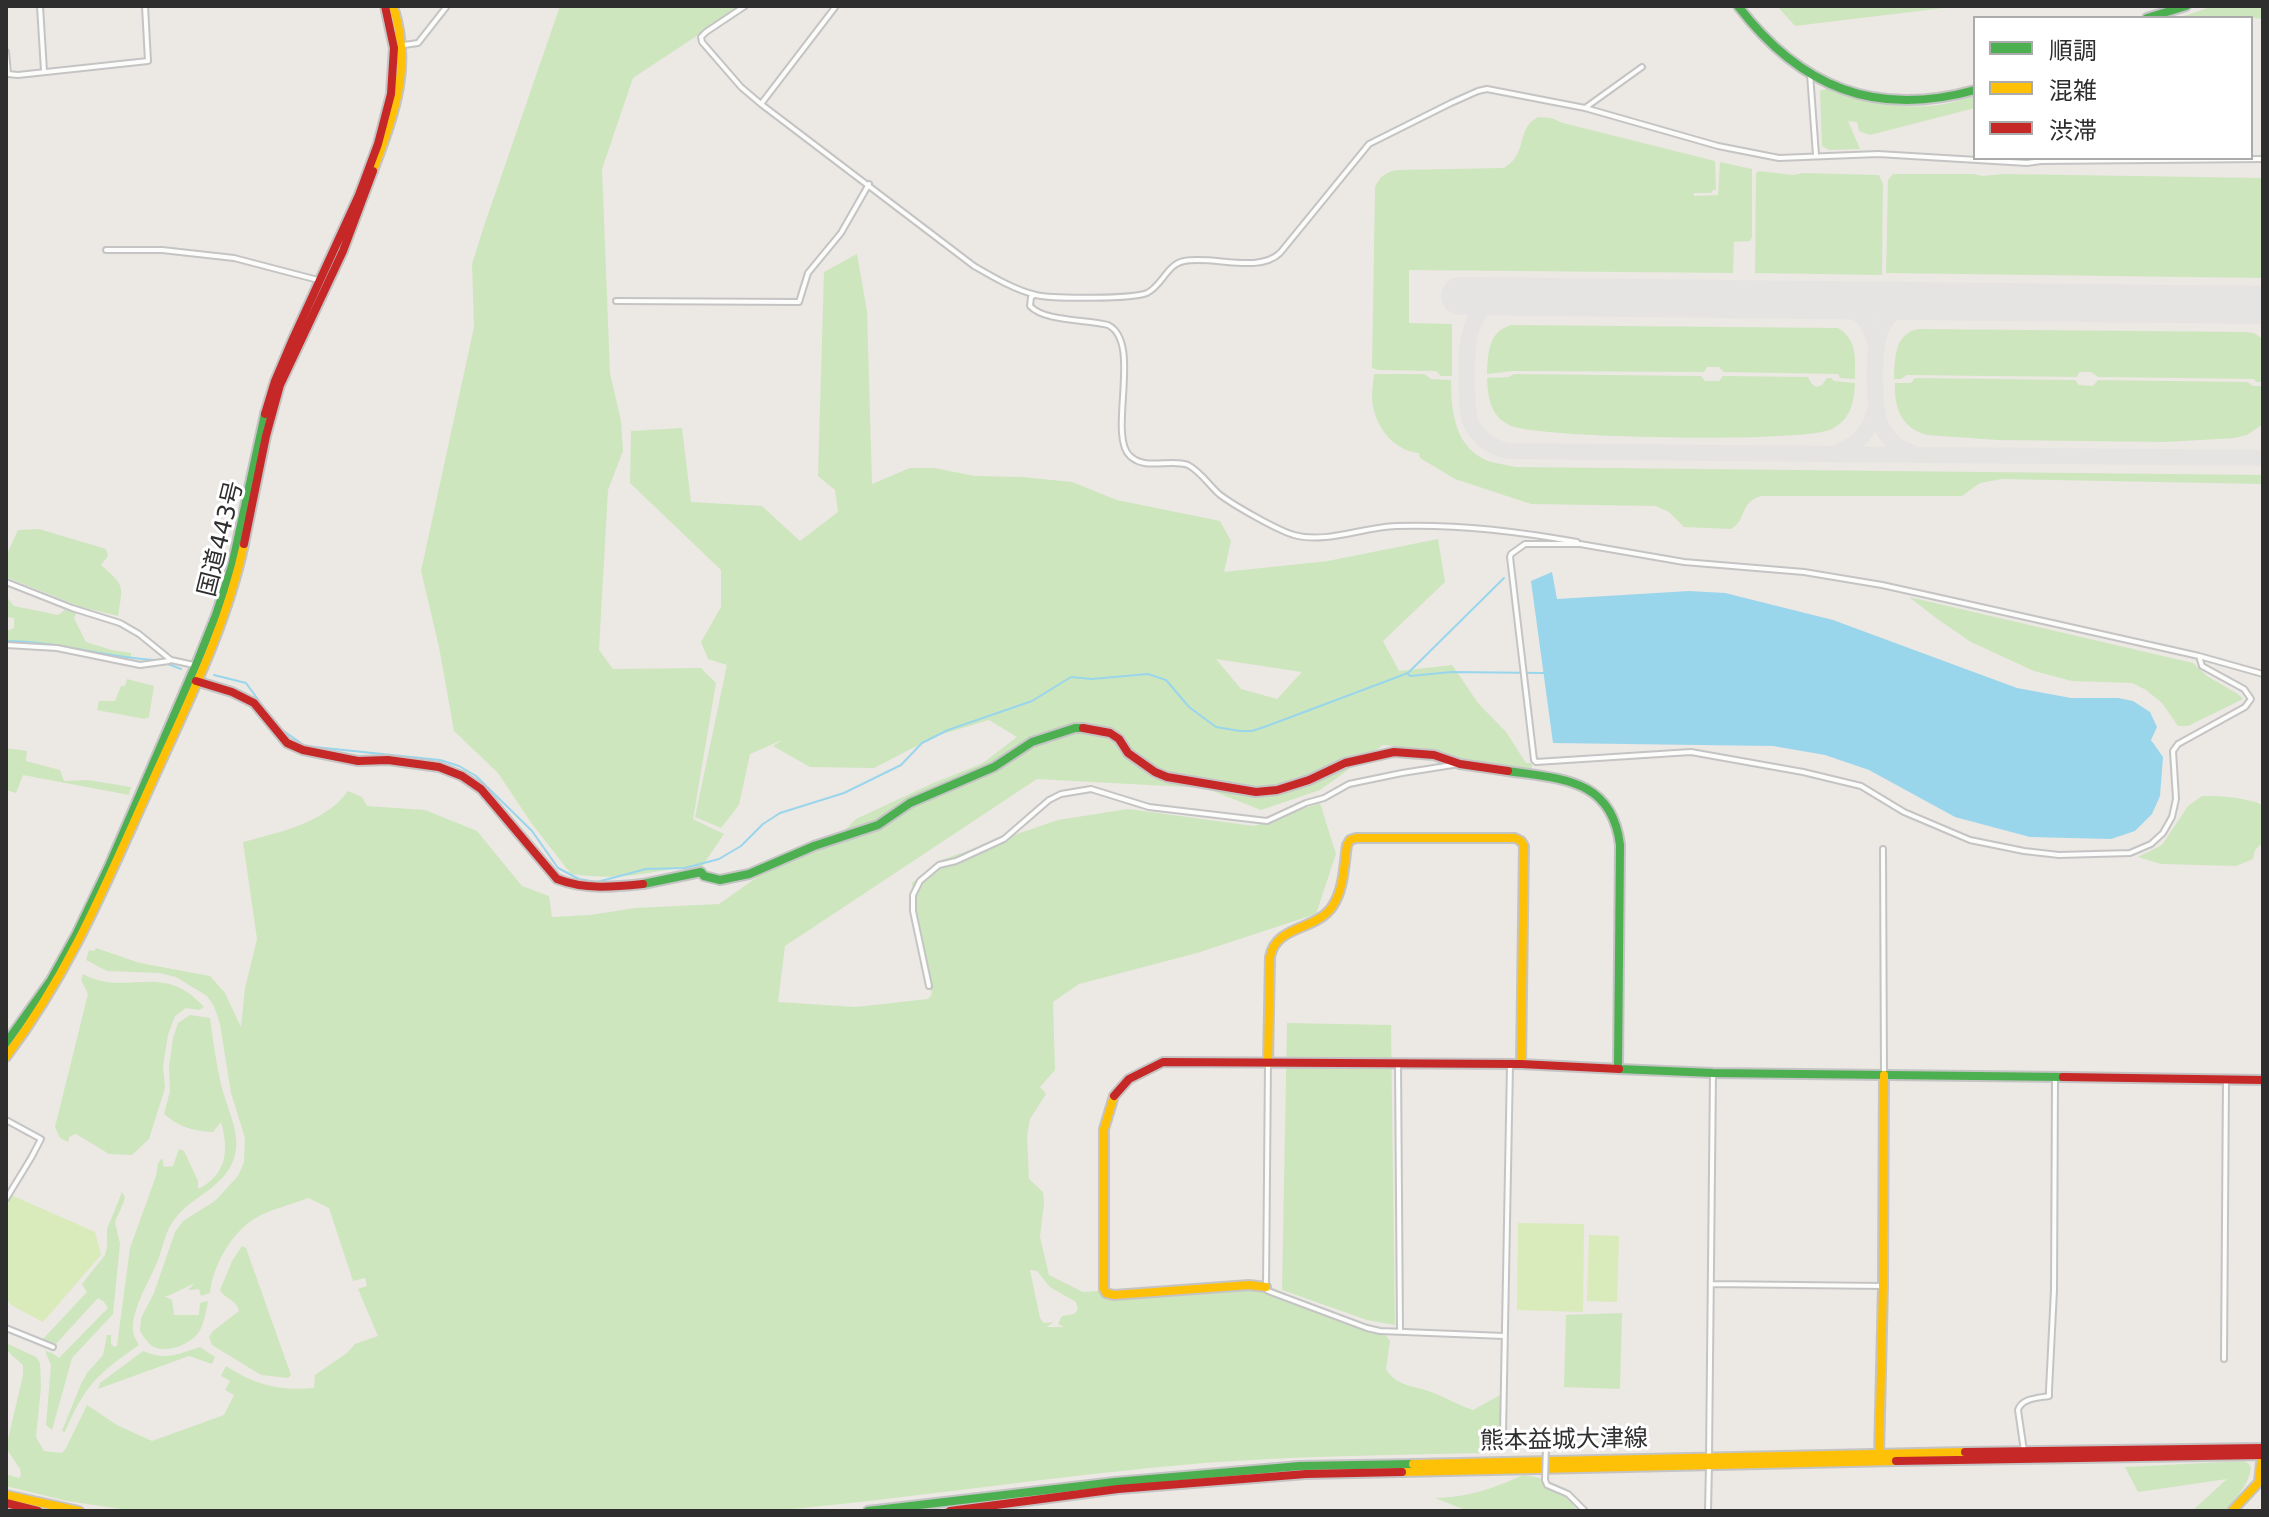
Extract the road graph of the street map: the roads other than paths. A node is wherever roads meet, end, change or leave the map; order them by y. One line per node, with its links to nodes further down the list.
1 (40, 6): 14 (street)
2 (145, 6): 14 (street)
3 (385, 6): 11 (main road, 国道443号)
4 (393, 6): 11 (main road, 国道443号)
5 (447, 6): 11 (street)
6 (745, 6): 17 (street)
7 (836, 6): 17 (street)
8 (1738, 6): 15 (main road)
9 (2186, 6): 10 (main road)
10 (2154, 16)
11 (398, 45): 25 (main road, 国道443号); 35 (main road, 国道443号)
12 (6, 52): 14 (street)
13 (1642, 67): 18 (street)
14 (44, 71)
15 (1810, 73): 16 (main road); 19 (street)
16 (1973, 90)
17 (761, 104): 23 (street)
18 (1585, 108): 19 (street); 26 (street)
19 (1816, 155): 20 (street)
20 (1973, 160)
21 (1977, 160): 22 (street)
22 (2204, 160)
23 (869, 184): 26 (street); 27 (street)
24 (106, 250): 25 (street)
25 (321, 280): 33 (main road, 国道443号)
26 (1035, 295): 28 (street)
27 (616, 301)
28 (1684, 562): 31 (street); 31 (street)
29 (6, 582): 32 (street)
30 (6, 645): 32 (street)
31 (2199, 656): 34 (street)
32 (171, 660): 33 (street)
33 (196, 665): 35 (main road, 国道443号)
34 (2263, 674)
35 (194, 680): 36 (main road); 39 (main road, 国道443号); 40 (main road, 国道443号)
36 (1460, 764): 38 (street); 45 (main road)
37 (1883, 849): 47 (street)
38 (929, 986)
39 (6, 1043)
40 (6, 1057)
41 (1268, 1063): 42 (main road); 43 (main road); 55 (street); 55 (main road)
42 (1398, 1064): 44 (main road); 57 (street)
43 (1521, 1064): 44 (main road); 45 (main road)
44 (1510, 1065): 58 (street)
45 (1618, 1067): 46 (main road)
46 (1713, 1073): 47 (main road); 53 (street)
47 (1884, 1075): 48 (main road); 54 (main road)
48 (2055, 1078): 49 (main road); 61 (street)
49 (2226, 1079): 50 (main road); 60 (street)
50 (2263, 1080)
51 (6, 1120): 52 (street)
52 (6, 1199)
53 (1711, 1284): 54 (street); 63 (street)
54 (1883, 1286): 64 (main road)
55 (1266, 1287): 57 (street)
56 (6, 1328): 59 (street)
57 (1400, 1331): 58 (street)
58 (1504, 1336): 71 (street, bridge)
59 (53, 1347)
60 (2224, 1359)
61 (2024, 1451): 62 (main road, 熊本益城大津線); 64 (main road, 熊本益城大津線)
62 (2262, 1452): 64 (main road, 熊本益城大津線); 73 (main road)
63 (1709, 1461): 64 (main road, 熊本益城大津線); 69 (main road, 熊本益城大津線); 70 (main road, 熊本益城大津線); 72 (street)
64 (1879, 1461)
65 (6, 1495): 68 (main road)
66 (6, 1503): 67 (main road)
67 (38, 1511)
68 (79, 1511)
69 (868, 1511)
70 (950, 1511)
71 (1585, 1511)
72 (1708, 1511)
73 (2232, 1511)

